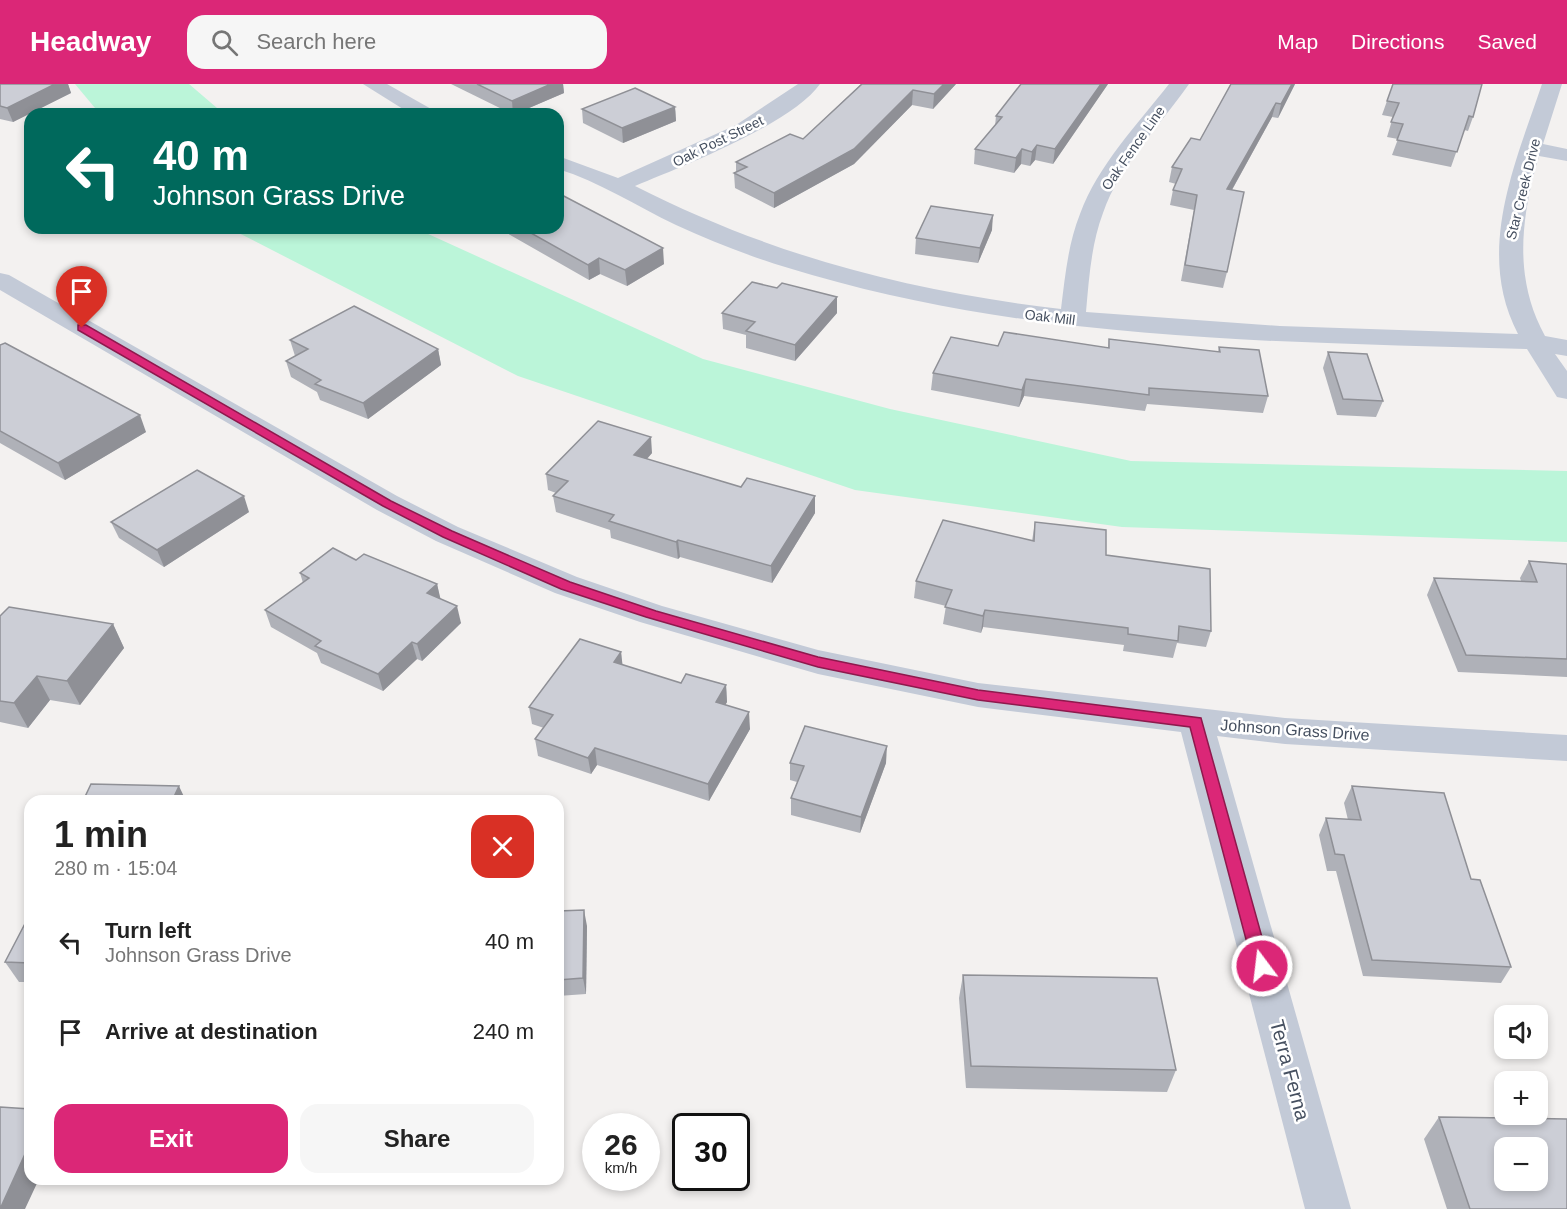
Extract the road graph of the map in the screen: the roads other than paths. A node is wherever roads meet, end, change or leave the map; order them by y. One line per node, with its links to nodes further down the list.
1 (373, 84): 5 (street)
2 (810, 84): 9 (street, Oak Post Street)
3 (1179, 84): 11 (street, Oak Fence Line)
4 (1552, 84): 6 (street, Star Creek Drive)
5 (415, 108)
6 (1532, 148): 7 (street); 12 (street, Star Creek Drive)
7 (1567, 155)
8 (564, 164): 9 (street, Oak Mill)
9 (619, 185): 11 (street, Oak Mill)
10 (0, 280): 15 (street, Johnson Grass Drive)
11 (1072, 320): 12 (street, Oak Mill)
12 (1536, 342): 13 (street, Oak Mill); 14 (street, Star Creek Drive)
13 (1567, 348)
14 (1567, 391)
15 (1196, 722): 16 (street, Johnson Grass Drive); 17 (street, Terra Ferna)
16 (1567, 748)
17 (1328, 1209)

